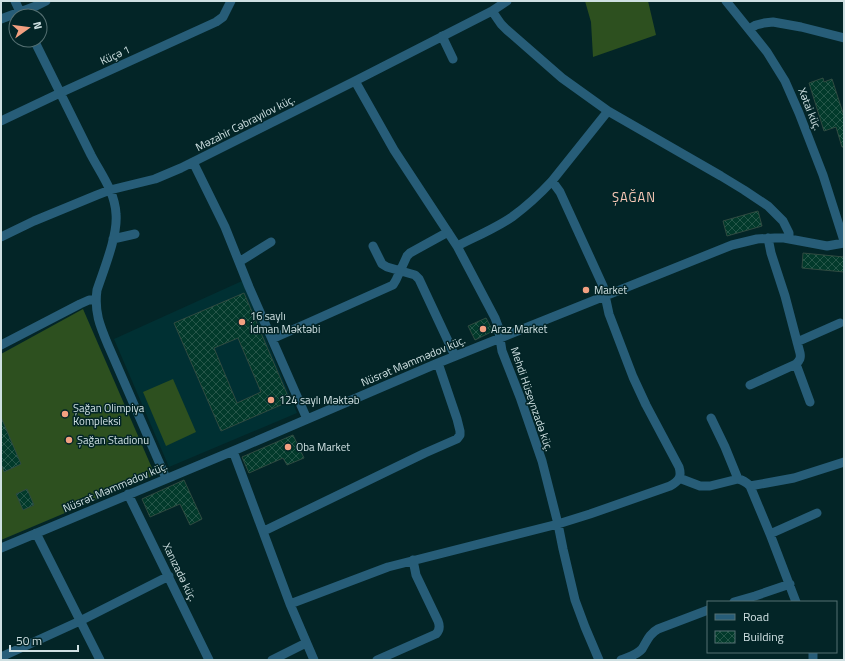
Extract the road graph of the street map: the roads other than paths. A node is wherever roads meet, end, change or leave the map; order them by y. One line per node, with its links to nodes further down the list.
1 (46, 1): 5 (street)
2 (231, 1): 13 (street, Küçə 1)
3 (507, 1): 6 (street, Məzahir Cəbrayılov küç.)
4 (726, 1): 7 (street, Xətai küç.)
5 (32, 8)
6 (492, 11): 8 (street, Məzahir Cəbrayılov küç.); 14 (street)
7 (749, 29): 9 (street); 26 (street, Xətai küç.)
8 (442, 36): 11 (street); 12 (street, Məzahir Cəbrayılov küç.)
9 (844, 38)
10 (38, 48): 13 (street)
11 (453, 59)
12 (355, 81): 16 (street, Məzahir Cəbrayılov küç.); 19 (street, Mehdi Hüseynzadə küç.)
13 (60, 93): 15 (street, Küçə 1); 18 (street)
14 (608, 111): 17 (street); 24 (street)
15 (1, 121)
16 (193, 162): 18 (street, Məzahir Cəbrayılov küç.); 29 (street)
17 (552, 181): 28 (street); 31 (street)
18 (110, 190): 21 (street, Məzahir Cəbrayılov küç.); 23 (street)
19 (448, 232): 28 (street, Mehdi Hüseynzadə küç.); 30 (street)
20 (135, 234): 23 (street)
21 (1, 237)
22 (768, 238): 24 (street, Nüsrət Məmmədov küç.); 31 (street, Nüsrət Məmmədov küç.); 36 (street)
23 (113, 239): 32 (street)
24 (789, 239): 26 (street, Nüsrət Məmmədov küç.)
25 (271, 242): 29 (street)
26 (844, 242)
27 (373, 246): 30 (street)
28 (457, 246): 35 (street, Mehdi Hüseynzadə küç.)
29 (239, 262): 34 (street)
30 (401, 270): 34 (street); 38 (street)
31 (605, 295): 35 (street, Nüsrət Məmmədov küç.); 48 (street)
32 (96, 300): 37 (street); 47 (street)
33 (840, 323): 36 (street)
34 (272, 339): 44 (street)
35 (500, 339): 38 (street, Nüsrət Məmmədov küç.); 53 (street, Mehdi Hüseynzadə küç.)
36 (797, 342): 40 (street)
37 (1, 345)
38 (455, 356): 39 (street, Nüsrət Məmmədov küç.)
39 (438, 362): 44 (street, Nüsrət Məmmədov küç.); 54 (street)
40 (796, 364): 41 (street); 42 (street)
41 (750, 384)
42 (810, 402)
43 (711, 418): 49 (street)
44 (307, 419): 45 (street, Nüsrət Məmmədov küç.)
45 (233, 451): 47 (street, Nüsrət Məmmədov küç.); 54 (street)
46 (844, 462): 50 (street)
47 (166, 478): 51 (street, Nüsrət Məmmədov küç.)
48 (679, 478): 49 (street); 53 (street)
49 (738, 479): 50 (street)
50 (750, 486): 56 (street)
51 (128, 494): 55 (street, Nüsrət Məmmədov küç.); 59 (street, Xanızadə küç.)
52 (817, 513): 56 (street)
53 (558, 524): 58 (street); 73 (street, Mehdi Hüseynzadə küç.)
54 (264, 531): 63 (street)
55 (36, 533): 57 (street, Nüsrət Məmmədov küç.); 65 (street)
56 (770, 534): 60 (street)
57 (1, 548)
58 (413, 560): 63 (street); 72 (street)
59 (169, 576): 65 (street); 69 (street, Xanızadə küç.)
60 (790, 584): 61 (street); 62 (street)
61 (738, 601)
62 (796, 601)
63 (290, 604): 66 (street)
64 (707, 610): 74 (street)
65 (80, 621): 67 (street); 68 (street)
66 (306, 643): 70 (street); 71 (street)
67 (1, 657)
68 (100, 660)
69 (209, 660)
70 (272, 660)
71 (314, 660)
72 (377, 660)
73 (599, 660)
74 (622, 660)

